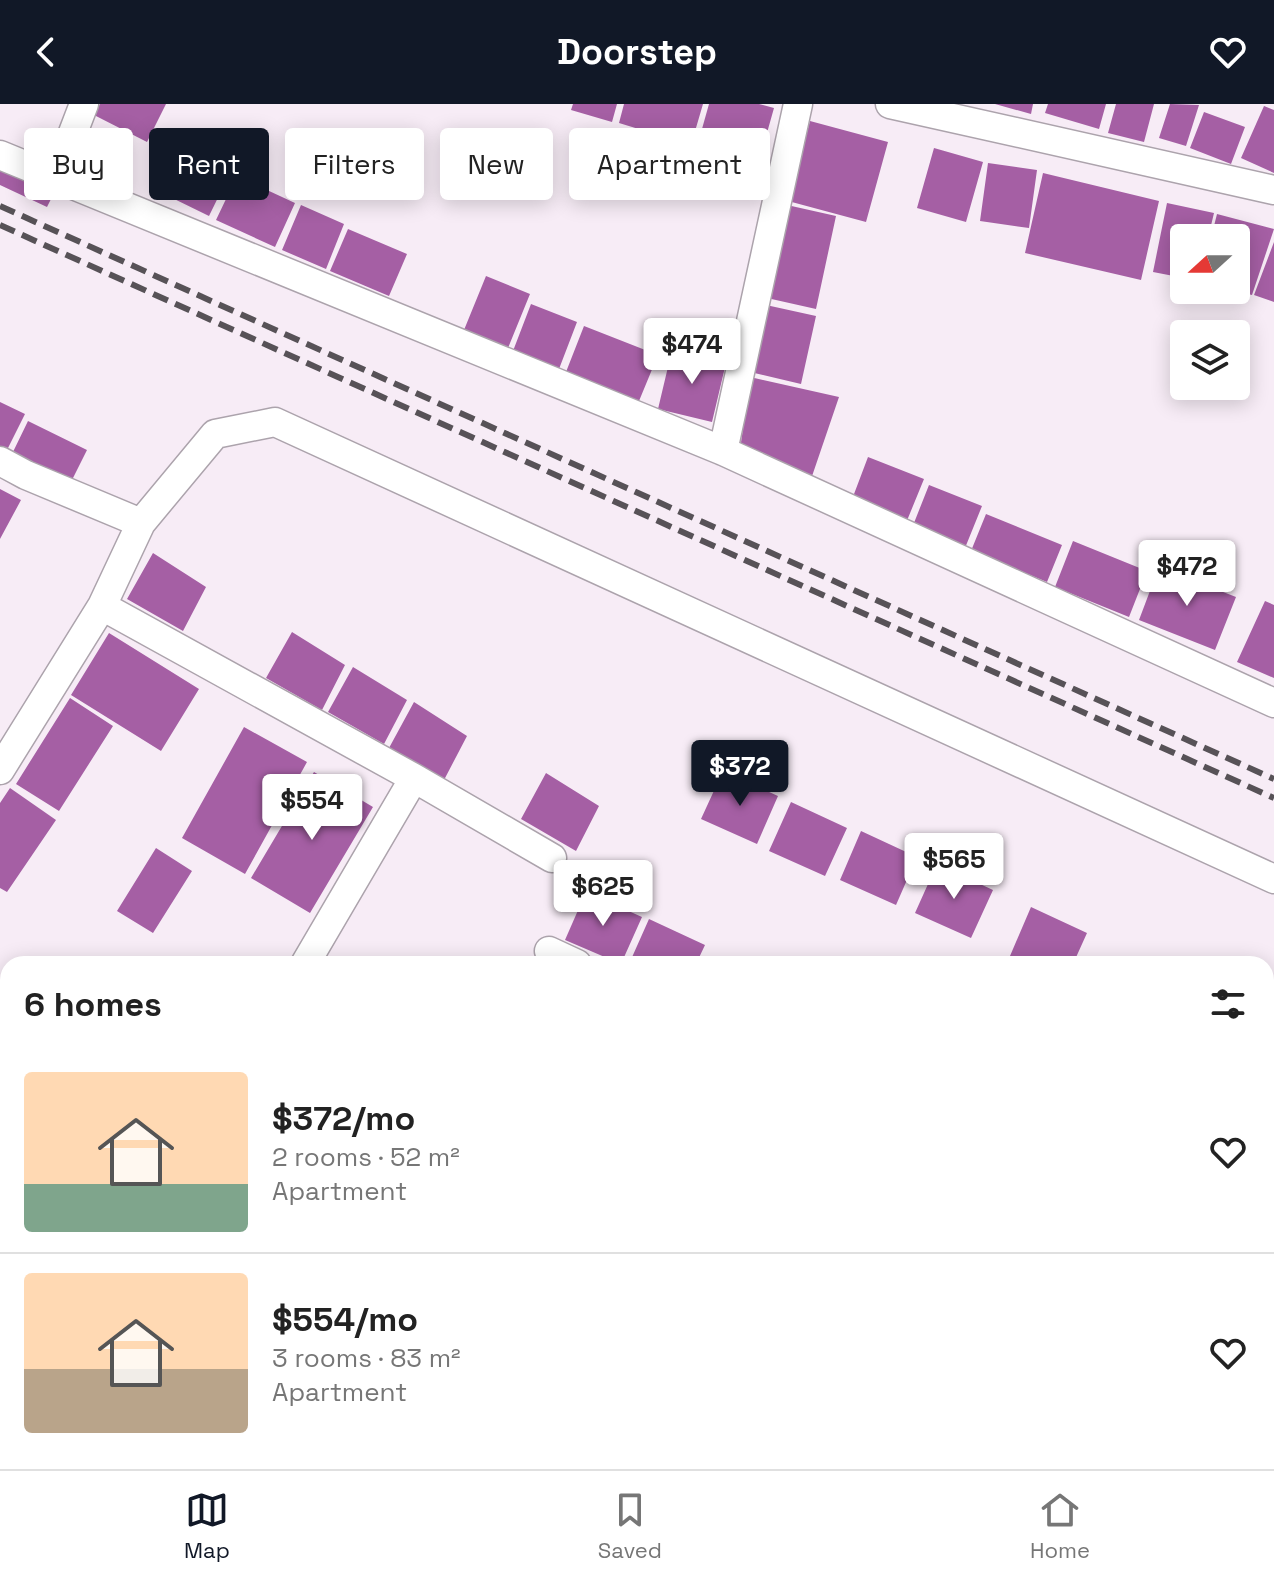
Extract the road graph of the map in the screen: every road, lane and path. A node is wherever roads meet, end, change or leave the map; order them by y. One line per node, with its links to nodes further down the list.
1 (84, 104): 4 (street)
2 (798, 104): 9 (street)
3 (890, 104): 7 (street)
4 (75, 128)
5 (0, 155): 6 (street)
6 (24, 164)
7 (1274, 190)
8 (112, 200): 9 (street)
9 (723, 451): 13 (street)
10 (0, 461): 11 (street)
11 (141, 523): 12 (street); 17 (street)
12 (102, 606): 14 (street); 15 (street)
13 (1274, 703)
14 (0, 770)
15 (414, 778): 16 (street); 19 (street)
16 (552, 858)
17 (1274, 879)
18 (549, 951): 20 (street)
19 (310, 956)
20 (560, 956)

